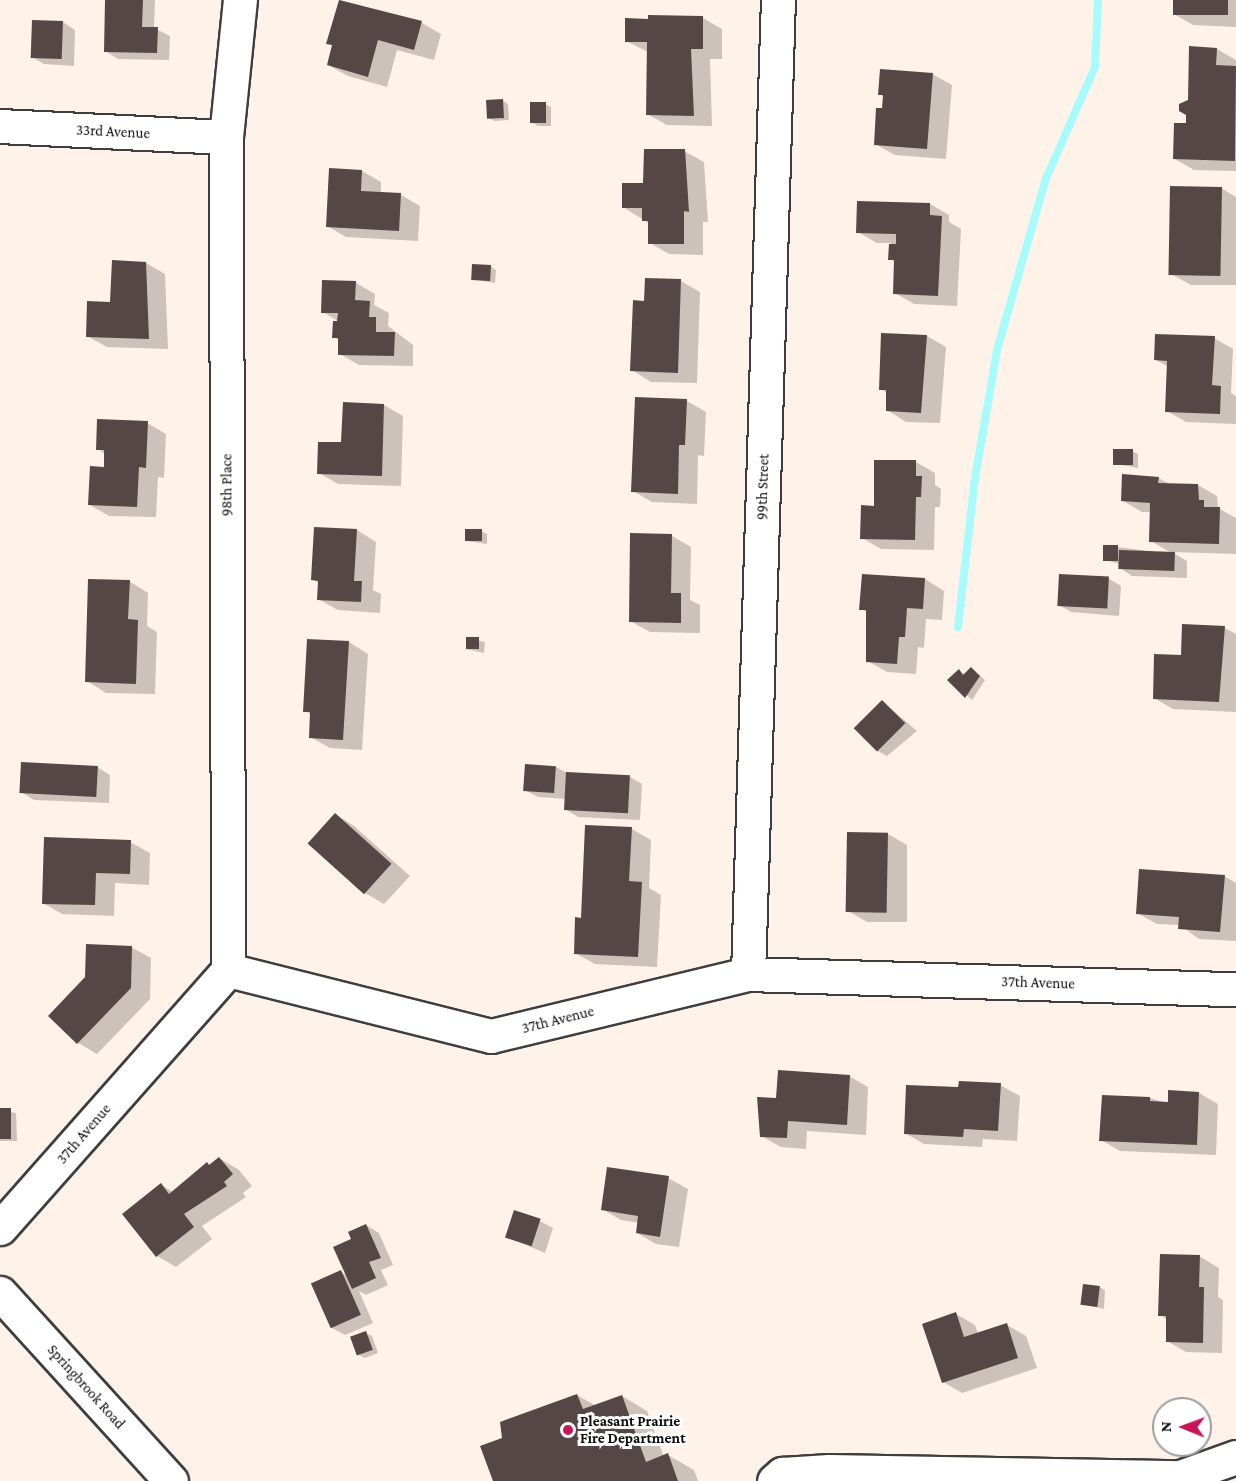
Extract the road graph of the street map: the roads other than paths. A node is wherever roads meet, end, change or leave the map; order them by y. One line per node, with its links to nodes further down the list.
1 (240, 0): 4 (street, 98th Place)
2 (778, 0): 6 (street, 99th Street)
3 (0, 126): 4 (street, 33rd Avenue)
4 (226, 137): 5 (street, 98th Place)
5 (228, 970): 6 (street, 37th Avenue); 8 (street, 37th Avenue)
6 (748, 974): 7 (street, 37th Avenue)
7 (1236, 989)
8 (0, 1228)
9 (0, 1293): 12 (street, Springbrook Road)
10 (1236, 1457): 11 (street)
11 (909, 1477): 13 (street)
12 (171, 1481)
13 (774, 1481)

